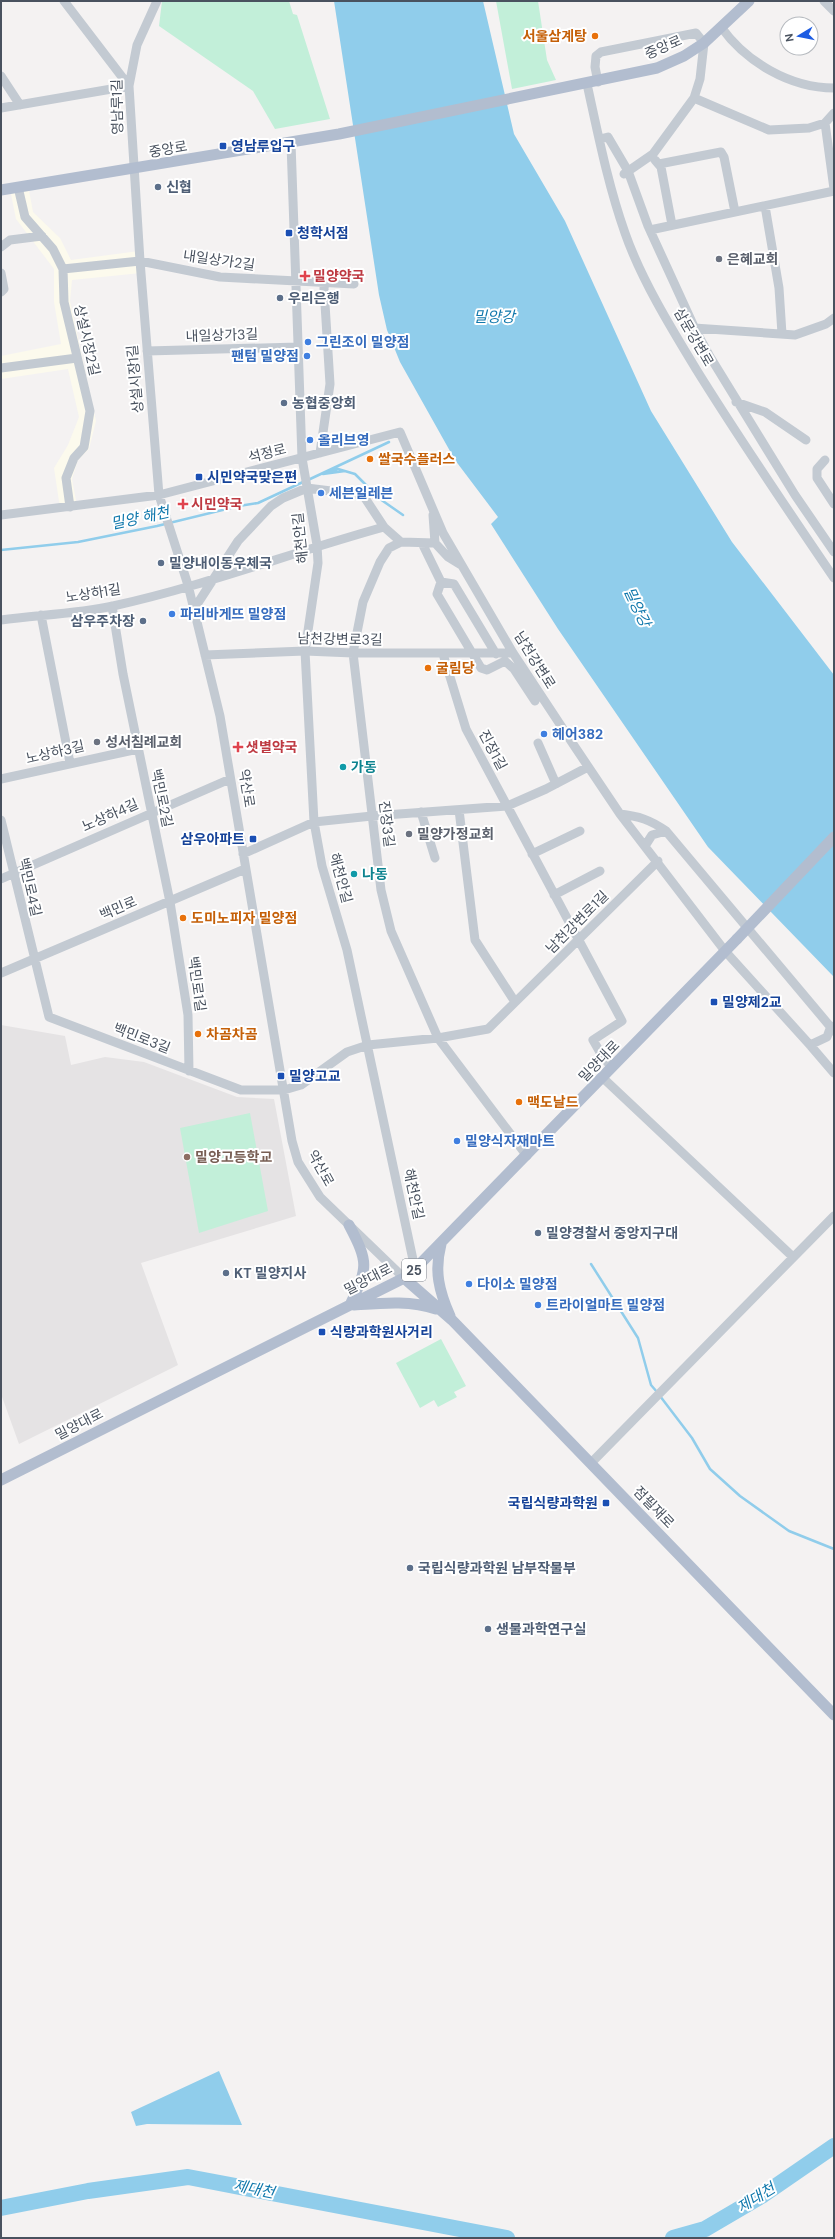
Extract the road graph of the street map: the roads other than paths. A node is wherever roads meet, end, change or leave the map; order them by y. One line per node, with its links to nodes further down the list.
1 (64, 1): 11 (street)
2 (157, 1): 11 (street, 영남루1길)
3 (749, 1): 6 (main road, 중앙로)
4 (824, 1): 5 (street)
5 (834, 11)
6 (721, 27): 7 (main road, 중앙로); 12 (street)
7 (704, 43): 9 (main road, 중앙로); 9 (street); 13 (street)
8 (1, 76): 14 (street)
9 (598, 82): 10 (main road, 중앙로)
10 (587, 84): 18 (street, 삼문강변로); 19 (main road, 중앙로)
11 (129, 86): 14 (street); 22 (street, 영남루1길)
12 (834, 88)
13 (694, 98): 17 (street); 20 (street)
14 (20, 105): 15 (street)
15 (1, 108)
16 (834, 113): 17 (street)
17 (825, 123): 26 (street)
18 (600, 139): 23 (street); 66 (street, 삼문강변로)
19 (291, 143): 22 (main road, 중앙로); 36 (street, 석정로)
20 (651, 156): 21 (street); 23 (street)
21 (658, 164): 28 (street); 29 (street)
22 (134, 170): 24 (main road, 중앙로); 33 (street, 상설시장1길)
23 (626, 173): 30 (street)
24 (18, 187): 25 (main road, 중앙로); 31 (street, 상설시장2길)
25 (1, 190)
26 (834, 190): 27 (street)
27 (765, 206): 28 (street); 42 (street)
28 (735, 212): 29 (street)
29 (672, 225): 30 (street)
30 (650, 230): 41 (street)
31 (42, 236): 32 (street); 34 (street, 상설시장2길)
32 (1, 247)
33 (140, 261): 34 (street); 36 (street, 내일상가2길); 44 (street, 상설시장1길)
34 (63, 270): 45 (street, 상설시장2길)
35 (1, 273): 39 (street)
36 (296, 282): 37 (street); 43 (street, 석정로)
37 (325, 283): 38 (street); 49 (street)
38 (354, 284)
39 (1, 292)
40 (834, 318): 42 (street)
41 (694, 328): 42 (street); 47 (street)
42 (782, 334)
43 (298, 347): 44 (street, 내일상가3길); 50 (street, 석정로)
44 (147, 351): 53 (street, 상설시장1길)
45 (77, 358): 46 (street); 55 (street, 상설시장2길)
46 (1, 368)
47 (736, 402): 48 (street); 63 (street)
48 (806, 440)
49 (320, 453): 50 (street, 남천강변로); 56 (street, 남천강변로)
50 (302, 458): 52 (street, 해천안길); 53 (street, 석정로)
51 (825, 460): 54 (street)
52 (307, 488): 58 (street); 62 (street, 해천안길); 65 (street)
53 (159, 495): 55 (street, 석정로); 68 (street, 약산로)
54 (834, 504)
55 (70, 507): 57 (street, 석정로)
56 (433, 510): 61 (street); 64 (street, 남천강변로)
57 (1, 515)
58 (384, 527): 59 (street); 62 (street, 노상하1길)
59 (401, 542): 60 (street); 75 (street, 진장3길)
60 (422, 543): 61 (street); 67 (street)
61 (435, 544): 64 (street)
62 (318, 545): 65 (street, 노상하1길); 73 (street, 해천안길)
63 (834, 552)
64 (462, 566): 74 (street, 남천강변로)
65 (213, 578): 68 (street, 노상하1길); 70 (street)
66 (834, 578)
67 (441, 582): 77 (street); 78 (street)
68 (188, 586): 69 (street, 노상하1길); 70 (street, 약산로)
69 (112, 606): 71 (street, 노상하1길); 82 (street, 백민로2길)
70 (194, 609): 79 (street, 약산로)
71 (41, 615): 72 (street, 노상하1길); 83 (street)
72 (1, 620)
73 (305, 651): 75 (street, 남천강변로3길); 79 (street, 남천강변로3길); 95 (street, 해천안길)
74 (513, 653): 78 (street, 남천강변로3길); 84 (street, 남천강변로)
75 (353, 654): 76 (street, 남천강변로3길); 93 (street, 진장3길)
76 (442, 654): 77 (street, 남천강변로3길); 88 (street, 진장1길)
77 (474, 654): 78 (street, 남천강변로3길); 80 (street)
78 (496, 654)
79 (205, 655): 86 (street, 약산로)
80 (535, 701)
81 (538, 743): 87 (street)
82 (138, 749): 83 (street, 노상하3길); 90 (street, 백민로2길)
83 (70, 763): 85 (street, 노상하3길)
84 (588, 767): 87 (street); 92 (street, 남천강변로)
85 (1, 779)
86 (230, 779): 90 (street, 노상하4길); 100 (street, 약산로)
87 (556, 784): 88 (street)
88 (507, 806): 89 (street); 101 (street, 진장1길)
89 (460, 810): 91 (street); 114 (street)
90 (151, 812): 106 (street, 노상하4길); 109 (street, 백민로2길)
91 (421, 812): 93 (street); 102 (street)
92 (620, 814): 97 (street); 99 (street, 남천강변로)
93 (372, 816): 95 (street); 116 (street, 진장3길)
94 (1, 820): 106 (street, 백민로4길)
95 (314, 822): 100 (street); 117 (street, 해천안길)
96 (580, 831): 101 (street)
97 (666, 831): 99 (street); 115 (street)
98 (834, 837): 111 (main road, 밀양대로 / 25, bridge)
99 (645, 846): 103 (street, 남천강변로)
100 (243, 854): 104 (street, 약산로)
101 (532, 854): 108 (street, 진장1길)
102 (434, 858)
103 (658, 861): 110 (street, 남천강변로1길); 111 (street, 남천강변로)
104 (245, 869): 109 (street, 백민로); 123 (street, 약산로)
105 (600, 872): 108 (street)
106 (13, 874): 107 (street, 노상하4길); 112 (street, 백민로4길)
107 (1, 879)
108 (554, 895): 110 (street, 진장1길)
109 (170, 902): 112 (street, 백민로); 120 (street, 백민로1길)
110 (578, 941): 114 (street, 남천강변로1길); 119 (street, 진장1길)
111 (725, 951): 118 (street); 119 (main road, 밀양대로 / 25)
112 (33, 959): 113 (street, 백민로); 120 (street, 백민로3길)
113 (1, 973)
114 (515, 1002): 116 (street, 남천강변로1길)
115 (833, 1029): 118 (street)
116 (438, 1038): 117 (street, 남천강변로1길); 124 (street, 진장3길)
117 (368, 1045): 123 (street); 129 (street, 해천안길)
118 (810, 1045): 121 (street)
119 (612, 1068): 122 (main road, 밀양대로 / 25)
120 (189, 1071): 123 (street, 백민로3길)
121 (834, 1073)
122 (603, 1078): 124 (main road, 밀양대로 / 25); 128 (street)
123 (284, 1090): 126 (street, 약산로)
124 (527, 1156): 127 (main road, 밀양대로 / 25)
125 (834, 1216): 128 (street)
126 (349, 1225): 130 (street, 약산로); 131 (main road, 약산로)
127 (441, 1243): 129 (main road, 밀양대로 / 25); 133 (main road, 점필재로)
128 (793, 1257): 134 (street)
129 (415, 1269): 130 (main road, 밀양대로 / 25)
130 (404, 1278): 131 (main road, 밀양대로 / 25); 132 (main road, 점필재로)
131 (350, 1305): 132 (main road, 점필재로); 135 (main road, 밀양대로 / 25)
132 (442, 1312): 133 (main road, 점필재로)
133 (452, 1320): 134 (main road, 점필재로)
134 (591, 1463): 136 (main road, 점필재로)
135 (1, 1480)
136 (834, 1715)

